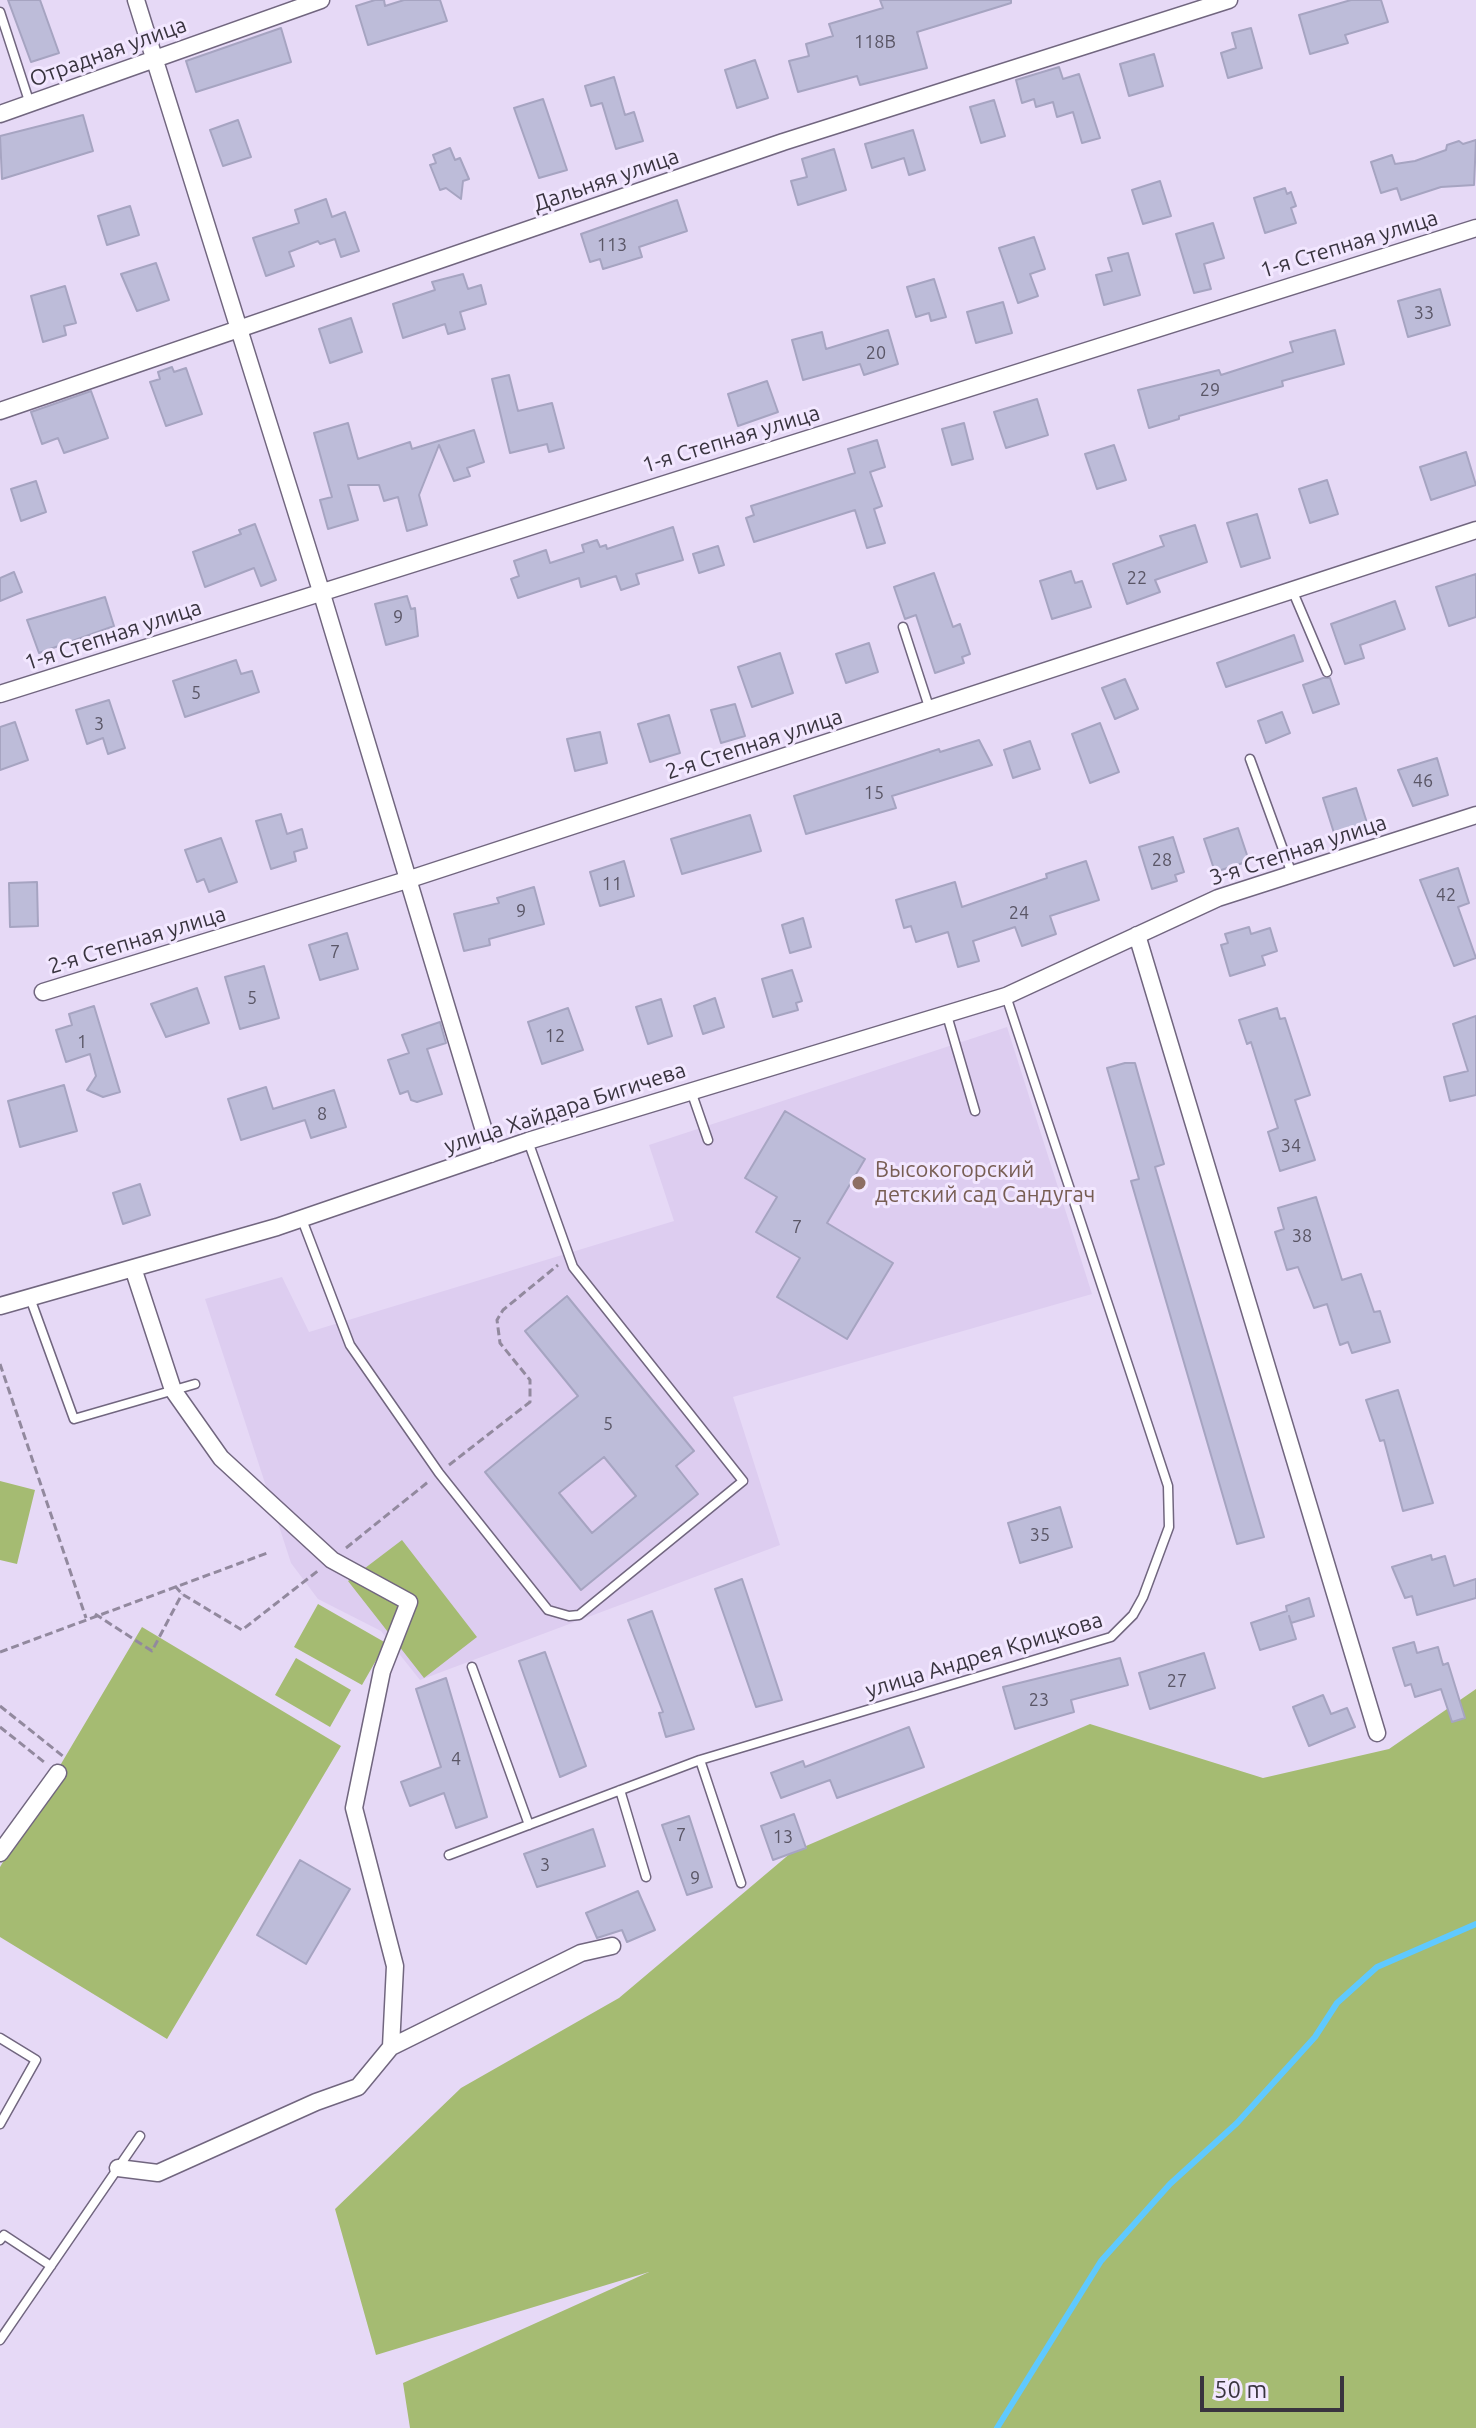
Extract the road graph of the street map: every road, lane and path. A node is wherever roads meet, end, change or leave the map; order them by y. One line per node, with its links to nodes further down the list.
1 (136, 0): 5 (street)
2 (321, 0): 5 (street, Отрадная улица)
3 (1229, 0): 9 (street, Дальняя улица)
4 (0, 12): 6 (lane)
5 (154, 59): 6 (street, Отрадная улица); 9 (street)
6 (30, 104): 7 (street, Отрадная улица)
7 (0, 114)
8 (1476, 228): 12 (street, 1-я Степная улица)
9 (237, 332): 10 (street, Дальняя улица); 12 (street)
10 (0, 411)
11 (1476, 530): 13 (street, 2-я Степная улица)
12 (321, 591): 16 (street, 1-я Степная улица); 21 (street)
13 (1293, 592): 15 (lane); 17 (street, 2-я Степная улица)
14 (903, 627): 17 (lane)
15 (1327, 672)
16 (0, 694)
17 (930, 710): 21 (street, 2-я Степная улица)
18 (1250, 759): 20 (lane)
19 (1476, 815): 20 (street, 3-я Степная улица)
20 (1293, 876): 22 (street, 3-я Степная улица)
21 (410, 879): 23 (street, 2-я Степная улица); 30 (street)
22 (1137, 935): 24 (street, улица Хайдара Бигичева); 50 (street)
23 (43, 992)
24 (1006, 996): 25 (street, улица Хайдара Бигичева); 51 (lane, улица Андрея Крицкова)
25 (946, 1012): 26 (street, улица Хайдара Бигичева); 27 (lane)
26 (691, 1091): 28 (lane); 29 (street, улица Хайдара Бигичева)
27 (975, 1111)
28 (708, 1140)
29 (528, 1141): 30 (street, улица Хайдара Бигичева); 32 (lane)
30 (491, 1154): 31 (street, улица Хайдара Бигичева)
31 (301, 1217): 33 (street, улица Хайдара Бигичева); 39 (lane)
32 (573, 1267): 39 (path); 39 (lane)
33 (133, 1268): 34 (street, улица Хайдара Бигичева); 38 (street)
34 (30, 1298): 35 (street, улица Хайдара Бигичева); 38 (lane)
35 (0, 1306)
36 (0, 1364): 45 (path)
37 (195, 1384): 38 (lane)
38 (173, 1390): 41 (street)
39 (439, 1473): 41 (path)
40 (270, 1552): 42 (path)
41 (332, 1560): 43 (path); 61 (street)
42 (175, 1586): 43 (path); 44 (path)
43 (182, 1594): 44 (path)
44 (95, 1614): 45 (path)
45 (86, 1618): 46 (path)
46 (0, 1652)
47 (472, 1667): 54 (lane)
48 (0, 1706): 52 (path)
49 (0, 1727): 52 (path)
50 (1377, 1733)
51 (700, 1760): 53 (lane, улица Андрея Крицкова); 58 (lane)
52 (62, 1766): 55 (street)
53 (620, 1790): 54 (lane, улица Андрея Крицкова); 57 (lane)
54 (529, 1825): 56 (lane, улица Андрея Крицкова)
55 (0, 1853)
56 (449, 1855)
57 (646, 1877)
58 (741, 1883)
59 (612, 1946): 61 (street)
60 (0, 2038): 62 (lane)
61 (391, 2047): 64 (street)
62 (0, 2124)
63 (140, 2136): 64 (lane)
64 (118, 2168): 66 (lane)
65 (0, 2240): 66 (lane)
66 (51, 2266): 67 (lane)
67 (0, 2340)

